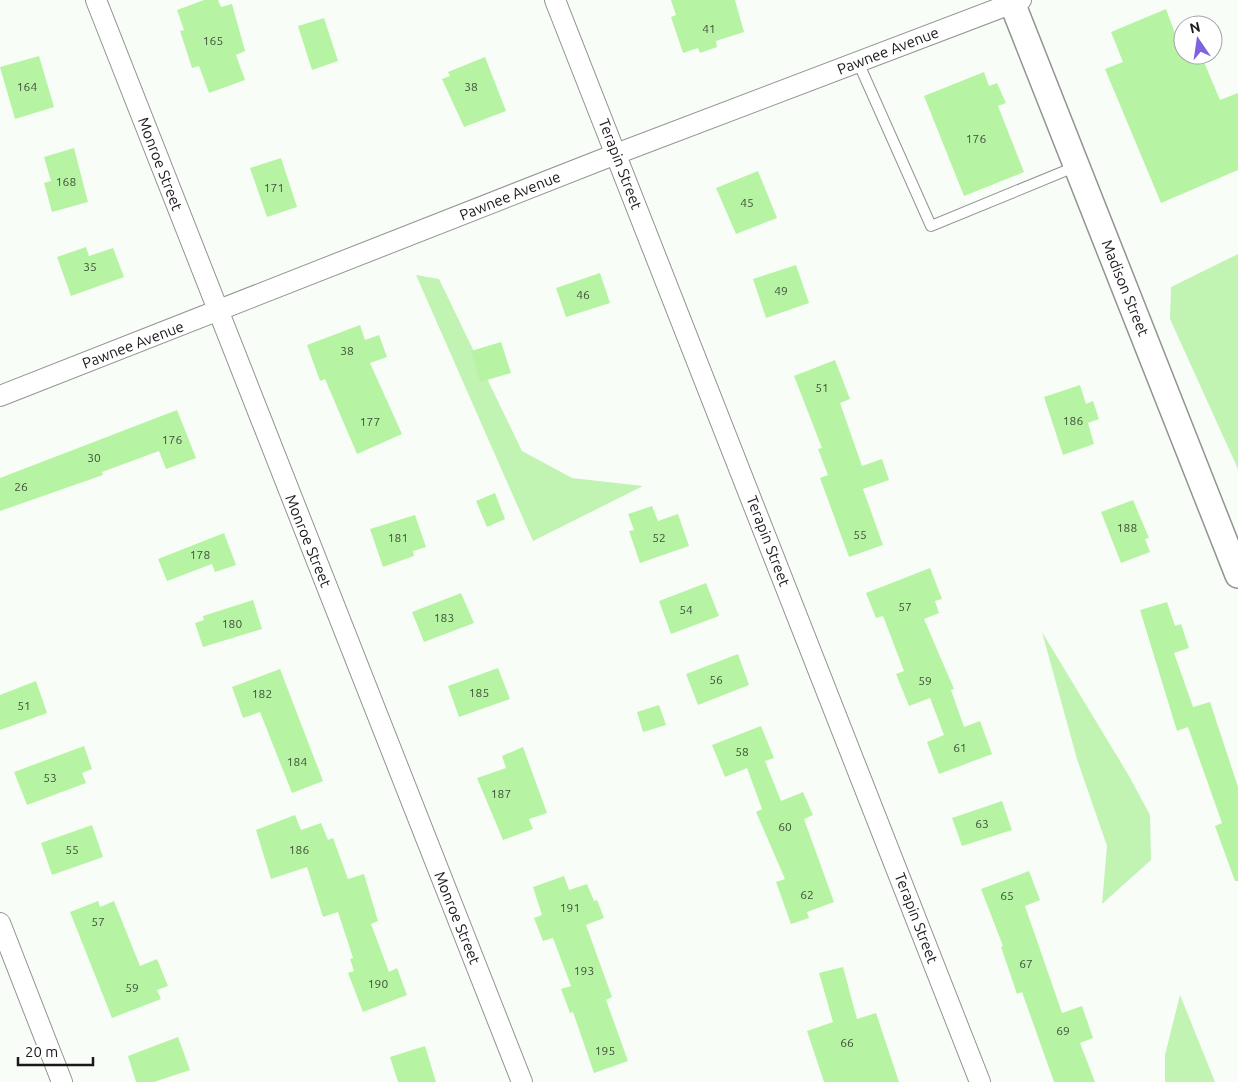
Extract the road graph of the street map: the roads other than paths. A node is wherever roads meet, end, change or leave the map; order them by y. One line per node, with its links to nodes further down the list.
1 (96, 0): 7 (street, Monroe Street)
2 (556, 0): 5 (street, Terapin Street)
3 (1015, 1): 4 (street, Pawnee Avenue); 6 (street, Madison Street)
4 (858, 62): 5 (street, Pawnee Avenue); 6 (lane)
5 (616, 154): 7 (street, Pawnee Avenue); 13 (street, Terapin Street)
6 (1077, 166): 9 (street, Madison Street)
7 (218, 312): 8 (street, Pawnee Avenue); 12 (street, Monroe Street)
8 (0, 396)
9 (1238, 575)
10 (0, 923): 11 (street)
11 (62, 1082)
12 (522, 1082)
13 (980, 1082)

